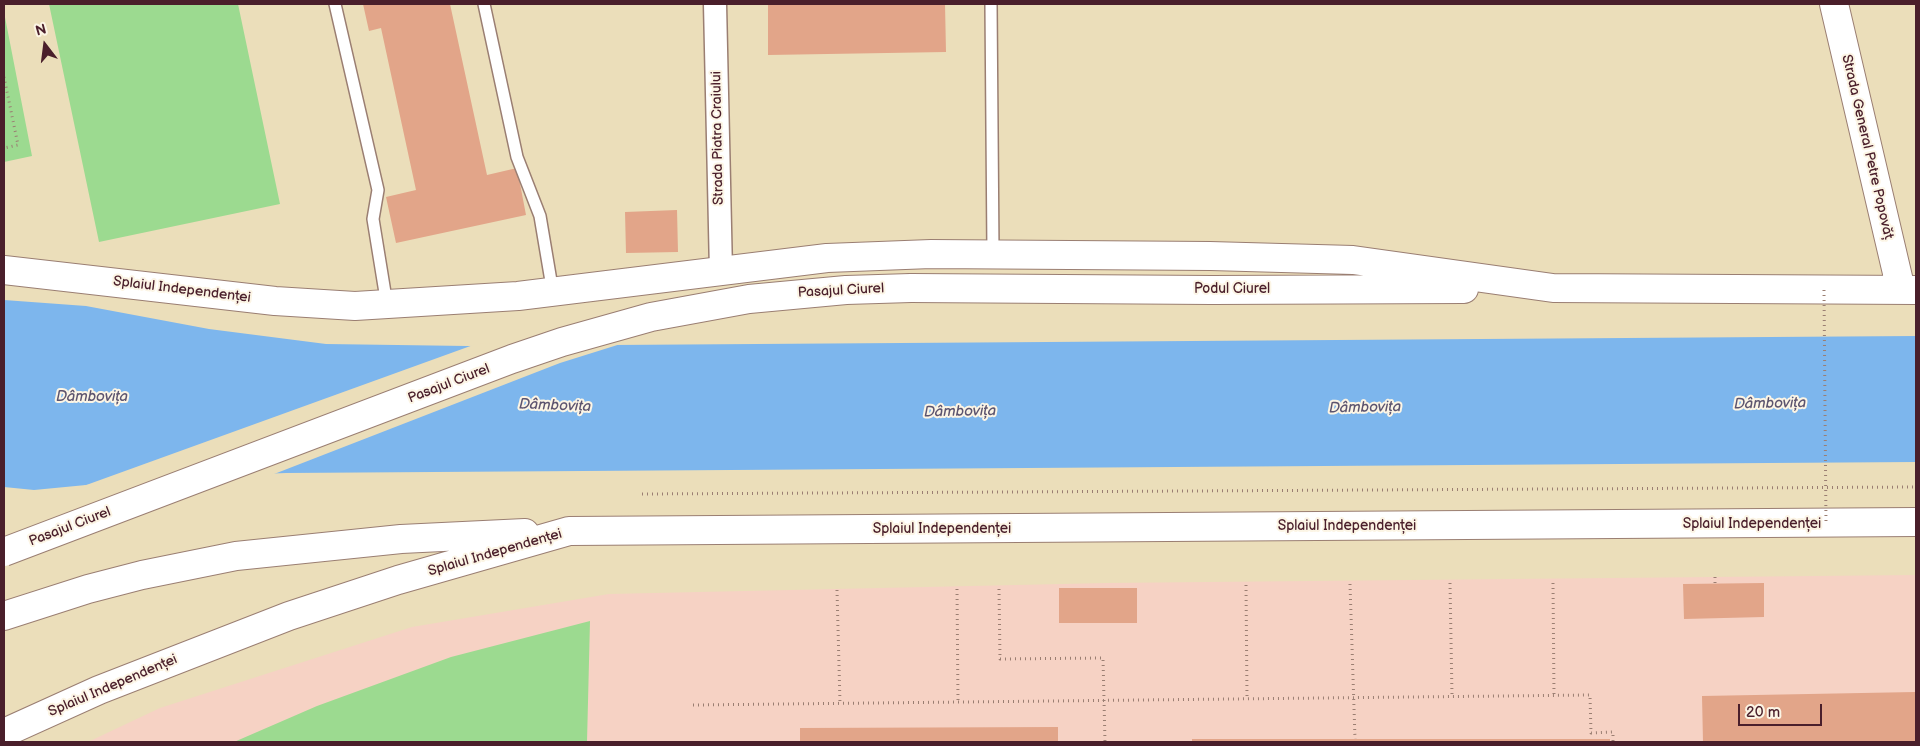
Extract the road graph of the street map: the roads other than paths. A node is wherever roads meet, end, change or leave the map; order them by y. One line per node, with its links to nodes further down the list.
1 (335, 4): 13 (lane)
2 (484, 4): 12 (lane)
3 (715, 4): 8 (street, Strada Piatra Craiului)
4 (991, 4): 6 (lane)
5 (1834, 4): 11 (main road, Strada General Petre Popovăț)
6 (993, 253): 8 (main road, Splaiul Independenței); 10 (main road, Splaiul Independenței)
7 (4, 270): 13 (main road, Splaiul Independenței)
8 (721, 272): 12 (main road, Splaiul Independenței)
9 (911, 288): 10 (main road, Podul Ciurel); 16 (main road, Pasajul Ciurel, bridge)
10 (1553, 288): 11 (main road, Splaiul Independenței)
11 (1908, 290)
12 (553, 293): 13 (main road, Splaiul Independenței)
13 (387, 305)
14 (1916, 522): 15 (main road, Splaiul Independenței)
15 (569, 532): 17 (main road); 18 (main road, Splaiul Independenței)
16 (4, 552)
17 (4, 616)
18 (4, 733)

